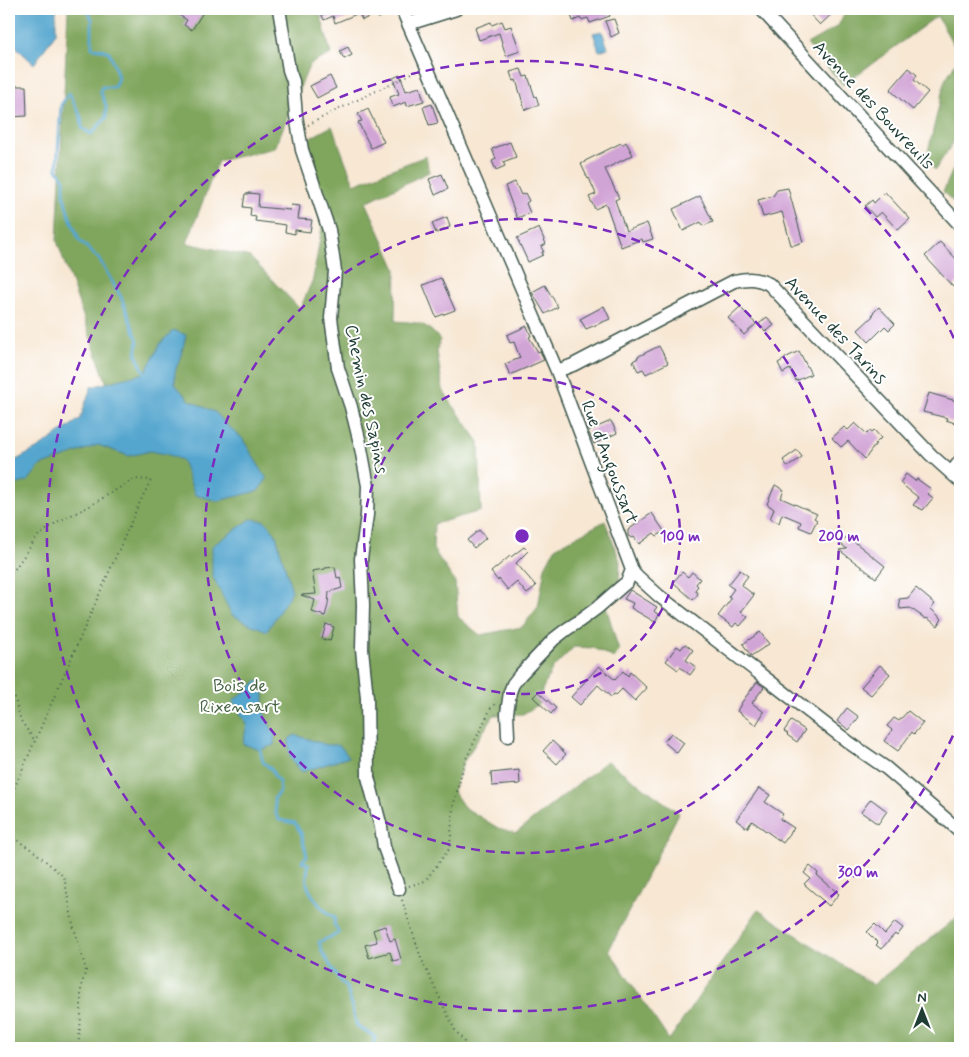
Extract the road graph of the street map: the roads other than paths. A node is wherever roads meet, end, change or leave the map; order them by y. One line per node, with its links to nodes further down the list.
1 (279, 9): 13 (street, Chemin des Sapins)
2 (402, 9): 5 (street, Rue d'Angoussart)
3 (456, 9): 5 (street)
4 (762, 9): 6 (street, Avenue des Bouvreuils)
5 (408, 24): 7 (street, Rue d'Angoussart)
6 (960, 225)
7 (557, 371): 9 (street, Avenue des Tarins); 10 (street, Rue d'Angoussart)
8 (960, 461): 9 (street)
9 (956, 477)
10 (632, 570): 11 (street); 12 (street, Rue d'Angoussart)
11 (508, 736)
12 (960, 831)
13 (399, 889)

